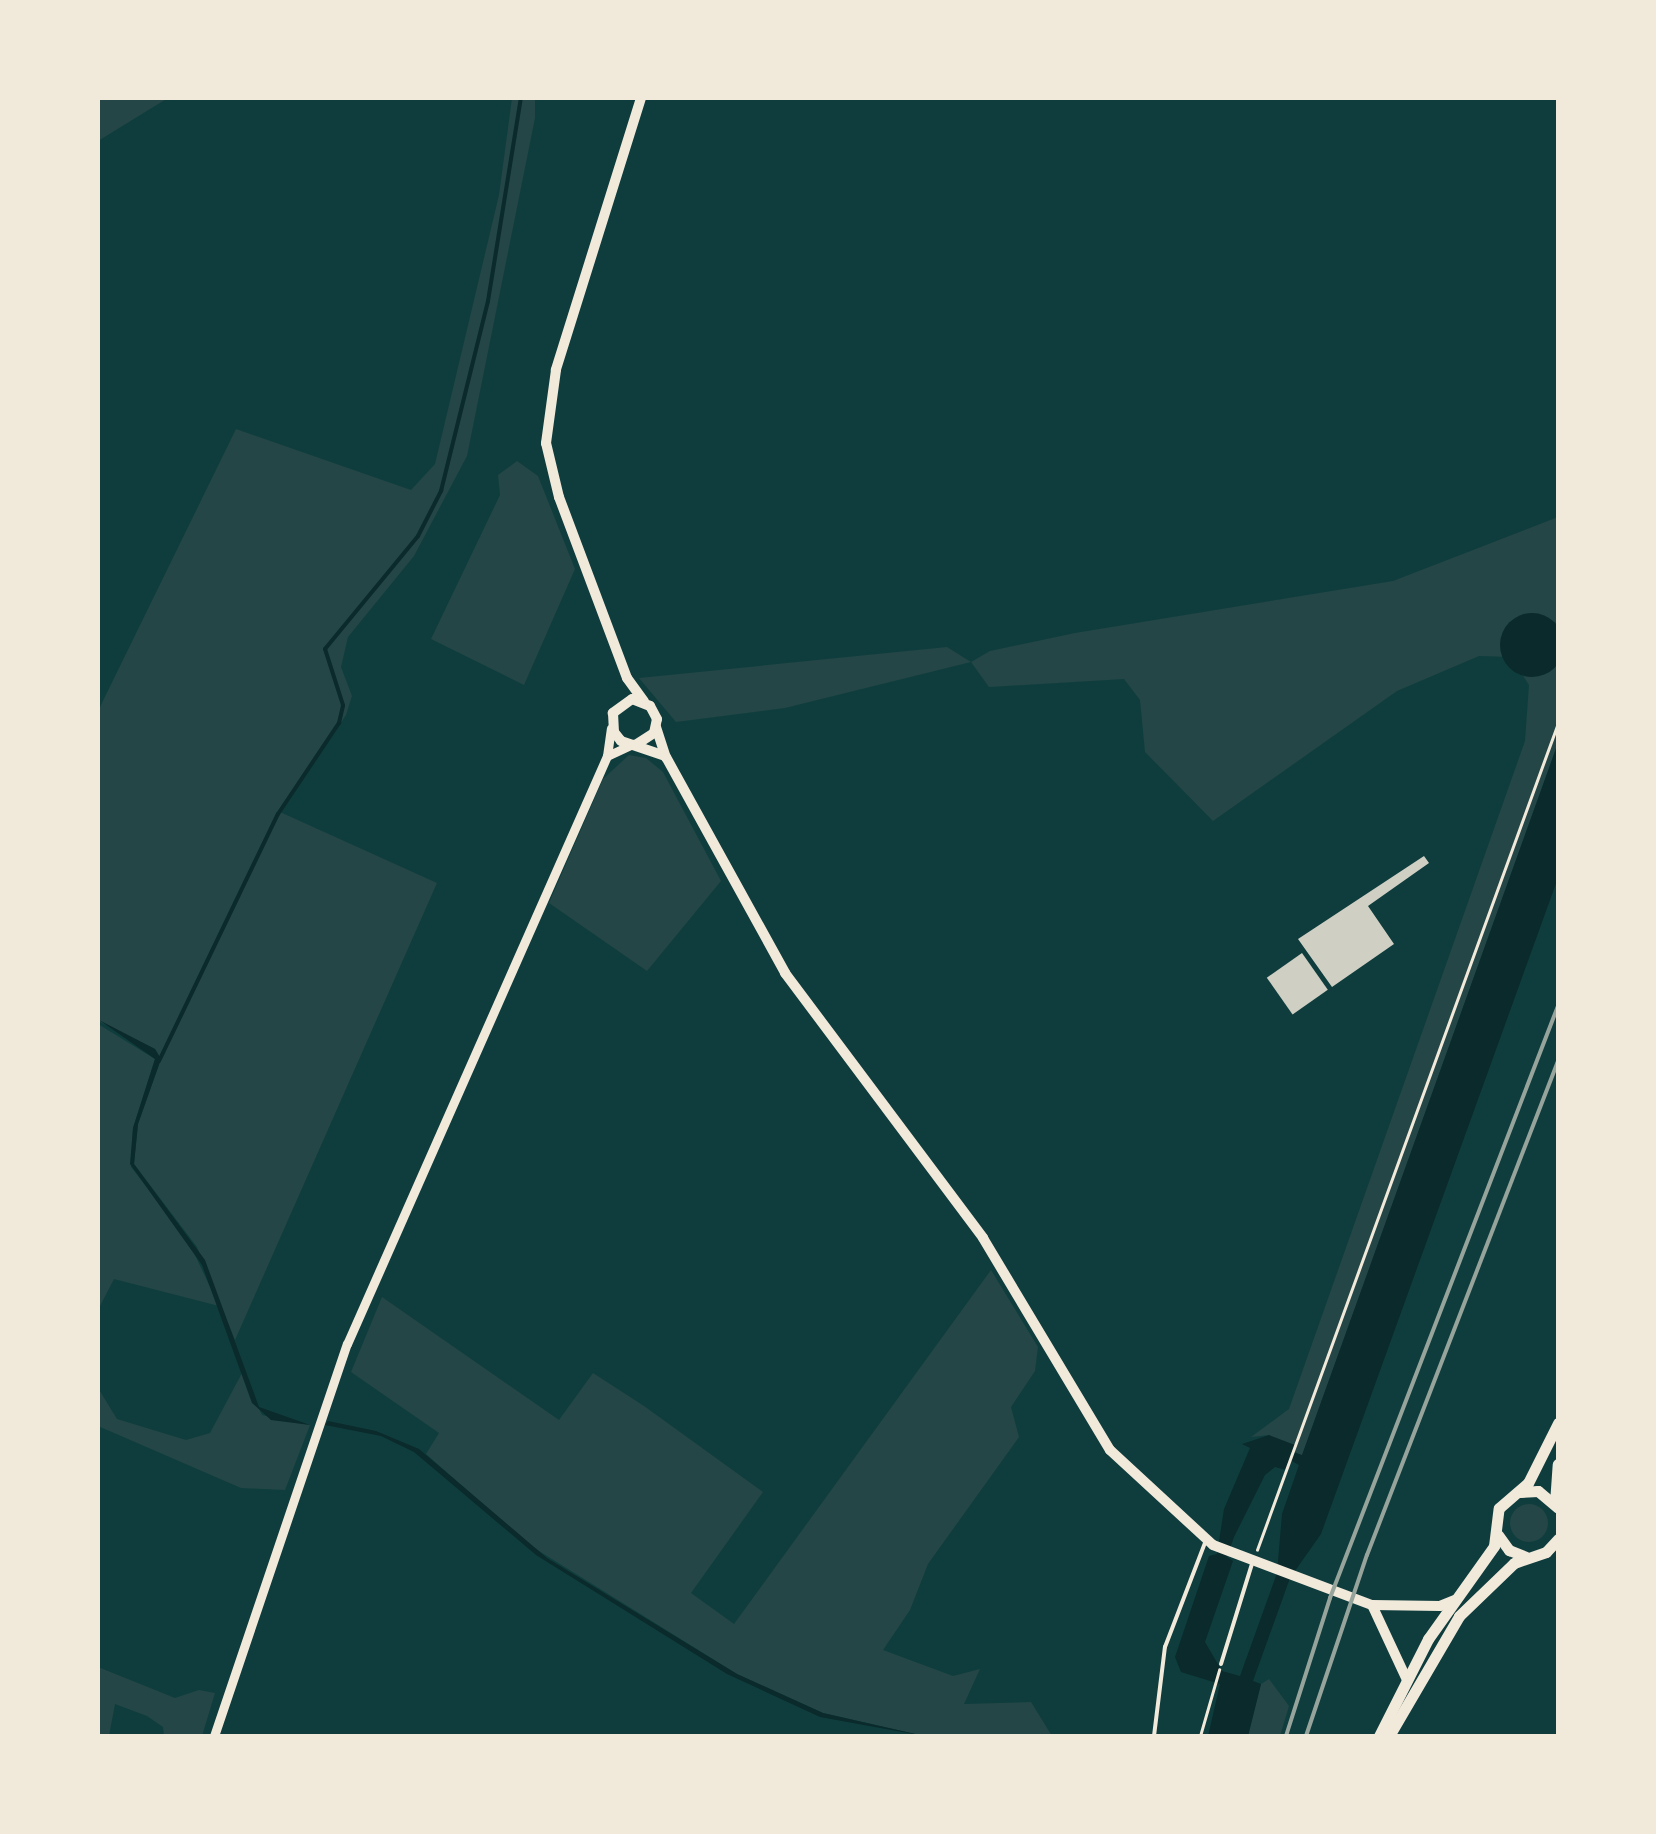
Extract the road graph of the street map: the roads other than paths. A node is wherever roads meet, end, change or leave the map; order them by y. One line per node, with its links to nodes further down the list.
1 (641, 98): 2 (main road)
2 (627, 678): 3 (main road); 4 (main road)
3 (644, 701): 4 (main road); 6 (main road)
4 (616, 707): 5 (main road)
5 (612, 726): 7 (main road); 8 (street)
6 (656, 727): 7 (main road); 9 (main road)
7 (635, 744): 8 (street); 9 (main road)
8 (607, 756): 23 (street)
9 (666, 757): 16 (main road)
10 (1558, 1423): 12 (main road)
11 (1558, 1464): 13 (main road)
12 (1518, 1492): 13 (main road); 14 (main road)
13 (1557, 1505)
14 (1498, 1535): 17 (main road); 19 (main road)
15 (1558, 1540): 17 (main road)
16 (1209, 1542): 18 (main road); 24 (lane)
17 (1526, 1557): 26 (main road)
18 (1255, 1562): 20 (main road); 21 (lane)
19 (1455, 1600): 20 (main road); 22 (main road)
20 (1372, 1605): 22 (main road)
21 (1221, 1664)
22 (1407, 1680): 25 (main road)
23 (214, 1736)
24 (1154, 1736)
25 (1378, 1736)
26 (1390, 1736)

